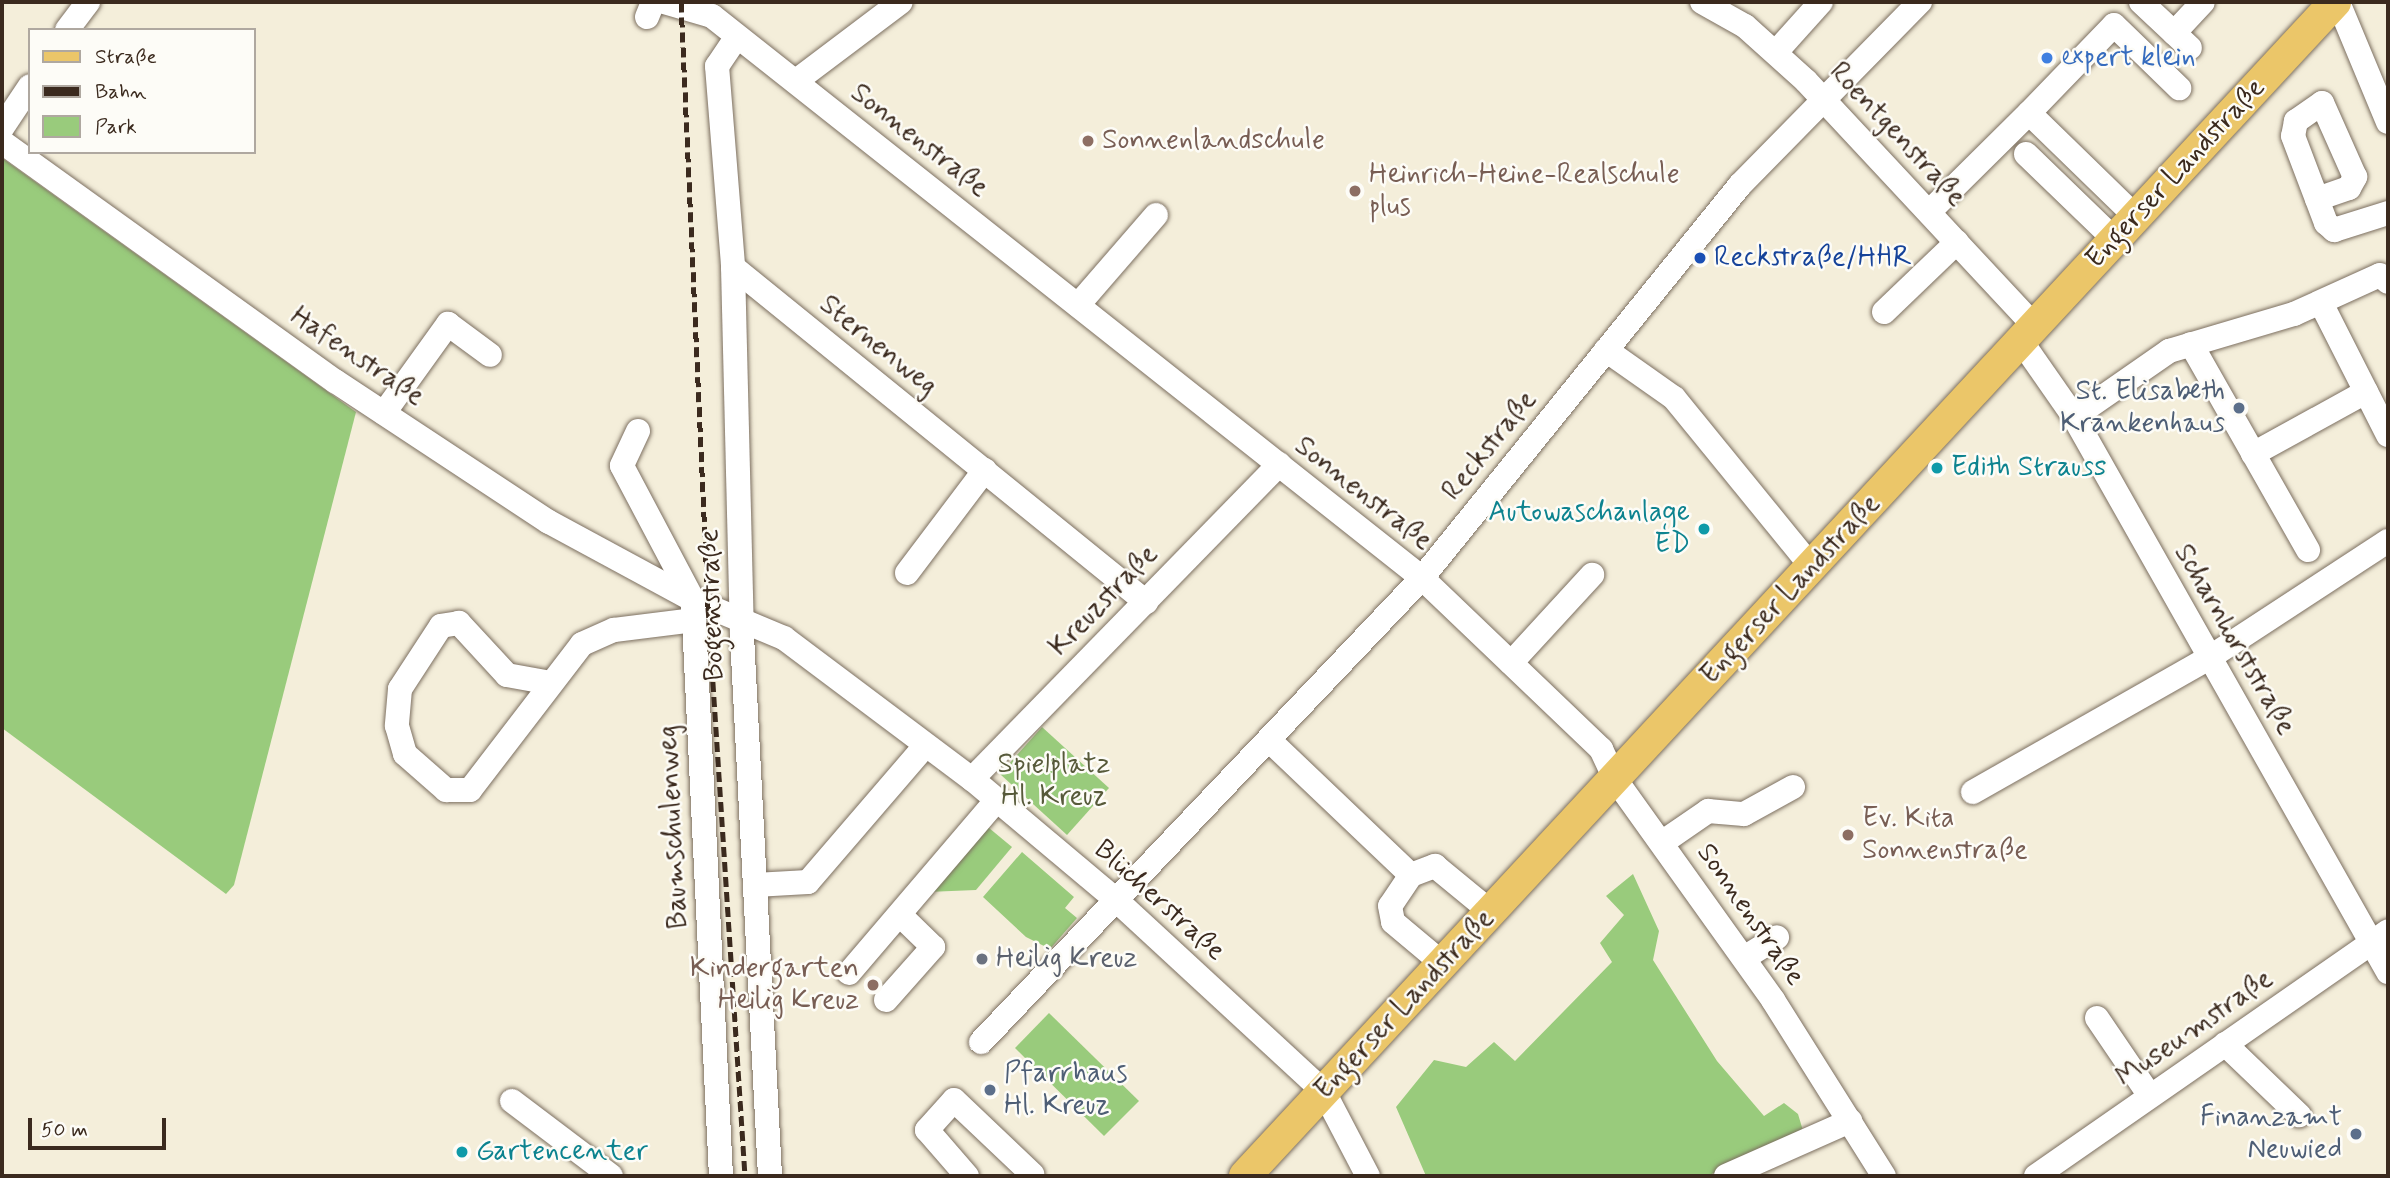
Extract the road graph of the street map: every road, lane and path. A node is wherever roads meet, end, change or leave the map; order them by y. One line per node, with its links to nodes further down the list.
1 (88, 2): 11 (street)
2 (901, 2): 14 (street)
3 (1702, 2): 13 (street, Roentgenstraße)
4 (1821, 2): 13 (street)
5 (1920, 2): 17 (street, Reckstraße)
6 (2141, 2): 7 (street)
7 (2203, 2)
8 (2337, 2): 19 (street); 27 (main road, Engerser Landstraße)
9 (655, 7): 10 (street, Sonnenstraße)
10 (713, 9): 12 (street, Sonnenstraße)
11 (68, 28)
12 (736, 38): 14 (street, Sonnenstraße); 30 (street, Bogenstraße)
13 (1776, 52): 17 (street, Roentgenstraße)
14 (796, 81): 33 (street, Sonnenstraße)
15 (2179, 88): 18 (street)
16 (28, 89): 20 (street)
17 (1825, 100): 24 (street, Roentgenstraße); 37 (street, Reckstraße)
18 (2029, 113): 24 (street); 27 (street)
19 (2388, 121)
20 (2, 128)
21 (2, 142): 40 (street, Hafenstraße)
22 (2026, 154): 28 (street)
23 (2317, 199): 25 (street)
24 (1929, 212): 29 (street, Roentgenstraße)
25 (2388, 213)
26 (1156, 215): 33 (street)
27 (2136, 217): 28 (main road, Engerser Landstraße)
28 (2115, 240): 35 (main road, Engerser Landstraße)
29 (1957, 242): 34 (street); 35 (street, Roentgenstraße)
30 (733, 267): 46 (street, Sternenweg); 55 (street, Bogenstraße)
31 (2388, 282): 32 (street)
32 (2321, 303): 36 (street); 39 (street)
33 (1078, 305): 45 (street, Sonnenstraße)
34 (1884, 312)
35 (2028, 334): 41 (street, Scharnhorststraße); 49 (main road, Engerser Landstraße)
36 (2191, 344): 41 (street); 44 (street)
37 (1606, 350): 49 (street); 52 (street, Reckstraße)
38 (490, 355): 40 (street)
39 (2366, 392): 43 (street); 44 (street)
40 (384, 413): 54 (street, Hafenstraße)
41 (2074, 417): 56 (street, Scharnhorststraße)
42 (638, 431): 54 (street)
43 (2388, 435)
44 (2253, 454): 48 (street)
45 (1279, 464): 52 (street, Sonnenstraße); 53 (street, Kreuzstraße)
46 (985, 470): 50 (street); 53 (street, Sternenweg)
47 (2388, 541): 56 (street)
48 (2308, 550)
49 (1812, 567): 62 (main road, Engerser Landstraße)
50 (907, 573)
51 (1592, 575): 57 (street)
52 (1422, 578): 57 (street, Sonnenstraße); 59 (street, Reckstraße)
53 (1146, 602): 61 (street, Kreuzstraße)
54 (693, 610): 55 (street, Blücherstraße); 58 (street); 89 (street, Baumschulenweg)
55 (743, 616): 60 (street, Blücherstraße); 68 (street, Bogenstraße)
56 (2209, 658): 64 (street); 73 (street, Scharnhorststraße)
57 (1511, 663): 62 (street, Sonnenstraße)
58 (551, 683): 58 (street)
59 (1269, 740): 67 (street); 69 (street, Reckstraße)
60 (925, 746): 61 (street, Blücherstraße); 68 (street)
61 (972, 779): 65 (street, Blücherstraße)
62 (1615, 779): 66 (street, Sonnenstraße); 70 (main road, Engerser Landstraße)
63 (1793, 786): 66 (street)
64 (1973, 792)
65 (997, 800): 69 (street, Blücherstraße); 71 (street)
66 (1663, 842): 74 (street, Sonnenstraße)
67 (1411, 875): 70 (street); 75 (street)
68 (755, 885): 90 (street, Bogenstraße)
69 (1114, 898): 80 (street, Reckstraße); 82 (street, Blücherstraße)
70 (1491, 912): 75 (main road, Engerser Landstraße)
71 (901, 916): 77 (street); 78 (street)
72 (1777, 937): 74 (street)
73 (2380, 937): 76 (street, Scharnhorststraße); 81 (street, Museumstraße)
74 (1744, 958): 86 (street, Sonnenstraße)
75 (1443, 964): 82 (main road, Engerser Landstraße)
76 (2388, 972)
77 (849, 973)
78 (886, 1000)
79 (2097, 1018): 83 (street)
80 (981, 1042)
81 (2225, 1044): 83 (street, Museumstraße); 85 (street)
82 (1324, 1092): 92 (main road, Engerser Landstraße); 93 (street, Blücherstraße)
83 (2150, 1096): 96 (street, Museumstraße)
84 (512, 1101): 88 (street)
85 (2299, 1115)
86 (1850, 1121): 94 (street); 95 (street, Sonnenstraße)
87 (1032, 1174): 91 (street)
88 (611, 1176)
89 (721, 1176)
90 (770, 1176)
91 (967, 1176)
92 (1245, 1176)
93 (1368, 1176)
94 (1726, 1176)
95 (1884, 1176)
96 (2036, 1176)

